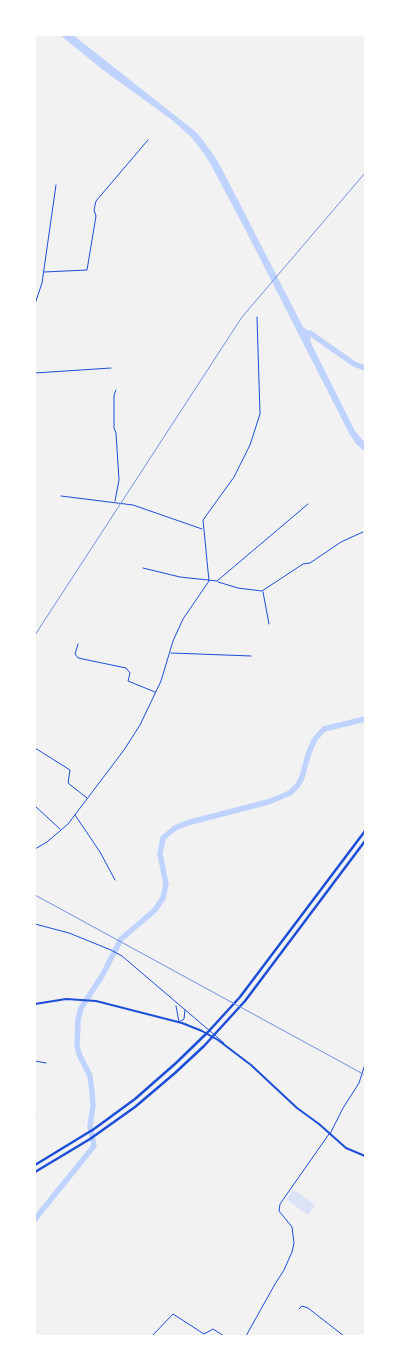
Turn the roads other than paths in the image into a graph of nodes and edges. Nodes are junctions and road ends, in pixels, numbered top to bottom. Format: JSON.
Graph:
{"nodes":[{"id":1,"x":148,"y":140,"type":"dead end"},
{"id":2,"x":56,"y":185,"type":"dead end"},
{"id":3,"x":44,"y":272,"type":"junction"},
{"id":4,"x":35,"y":304,"type":"edge"},
{"id":5,"x":257,"y":317,"type":"dead end"},
{"id":6,"x":110,"y":368,"type":"dead end"},
{"id":7,"x":35,"y":373,"type":"edge"},
{"id":8,"x":116,"y":390,"type":"dead end"},
{"id":9,"x":61,"y":496,"type":"dead end"},
{"id":10,"x":115,"y":502,"type":"junction"},
{"id":11,"x":308,"y":504,"type":"dead end"},
{"id":12,"x":203,"y":529,"type":"junction"},
{"id":13,"x":362,"y":532,"type":"dead end"},
{"id":14,"x":143,"y":568,"type":"dead end"},
{"id":15,"x":209,"y":581,"type":"junction"},
{"id":16,"x":217,"y":581,"type":"junction"},
{"id":17,"x":262,"y":591,"type":"junction"},
{"id":18,"x":269,"y":624,"type":"dead end"},
{"id":19,"x":78,"y":644,"type":"dead end"},
{"id":20,"x":170,"y":653,"type":"junction"},
{"id":21,"x":251,"y":656,"type":"dead end"},
{"id":22,"x":156,"y":692,"type":"junction"},
{"id":23,"x":35,"y":748,"type":"edge"},
{"id":24,"x":87,"y":799,"type":"junction"},
{"id":25,"x":35,"y":806,"type":"edge"},
{"id":26,"x":75,"y":814,"type":"junction"},
{"id":27,"x":61,"y":830,"type":"junction"},
{"id":28,"x":365,"y":831,"type":"edge"},
{"id":29,"x":365,"y":841,"type":"edge"},
{"id":30,"x":35,"y":849,"type":"edge"},
{"id":31,"x":115,"y":880,"type":"dead end"},
{"id":32,"x":35,"y":924,"type":"edge"},
{"id":33,"x":35,"y":1004,"type":"edge"},
{"id":34,"x":176,"y":1006,"type":"dead end"},
{"id":35,"x":185,"y":1009,"type":"junction"},
{"id":36,"x":179,"y":1022,"type":"junction"},
{"id":37,"x":231,"y":1050,"type":"junction"},
{"id":38,"x":35,"y":1061,"type":"edge"},
{"id":39,"x":46,"y":1063,"type":"dead end"},
{"id":40,"x":365,"y":1064,"type":"edge"},
{"id":41,"x":330,"y":1134,"type":"junction"},
{"id":42,"x":365,"y":1156,"type":"edge"},
{"id":43,"x":35,"y":1165,"type":"edge"},
{"id":44,"x":35,"y":1172,"type":"edge"},
{"id":45,"x":299,"y":1309,"type":"dead end"},
{"id":46,"x":152,"y":1336,"type":"edge"},
{"id":47,"x":224,"y":1336,"type":"edge"},
{"id":48,"x":246,"y":1336,"type":"edge"},
{"id":49,"x":344,"y":1336,"type":"edge"}],
"edges":[{"from":1,"to":3,"type":"street"},
{"from":2,"to":3,"type":"street"},
{"from":3,"to":4,"type":"street"},
{"from":5,"to":12,"type":"street"},
{"from":6,"to":7,"type":"street"},
{"from":8,"to":10,"type":"street"},
{"from":9,"to":10,"type":"street"},
{"from":10,"to":12,"type":"street"},
{"from":11,"to":16,"type":"street"},
{"from":12,"to":15,"type":"street"},
{"from":13,"to":17,"type":"street"},
{"from":14,"to":15,"type":"street"},
{"from":15,"to":16,"type":"street"},
{"from":15,"to":20,"type":"street"},
{"from":16,"to":17,"type":"street"},
{"from":17,"to":18,"type":"street"},
{"from":19,"to":22,"type":"street"},
{"from":20,"to":21,"type":"street"},
{"from":20,"to":22,"type":"street"},
{"from":22,"to":24,"type":"street"},
{"from":23,"to":24,"type":"street"},
{"from":24,"to":26,"type":"street"},
{"from":25,"to":27,"type":"street"},
{"from":26,"to":27,"type":"street"},
{"from":26,"to":31,"type":"street"},
{"from":27,"to":30,"type":"street"},
{"from":28,"to":43,"type":"highway"},
{"from":29,"to":44,"type":"highway"},
{"from":32,"to":35,"type":"street"},
{"from":33,"to":36,"type":"main road"},
{"from":34,"to":36,"type":"street"},
{"from":35,"to":36,"type":"street"},
{"from":35,"to":37,"type":"street"},
{"from":36,"to":37,"type":"main road"},
{"from":37,"to":41,"type":"main road"},
{"from":38,"to":39,"type":"street"},
{"from":40,"to":41,"type":"street"},
{"from":41,"to":42,"type":"main road"},
{"from":41,"to":48,"type":"street"},
{"from":45,"to":49,"type":"street"},
{"from":46,"to":47,"type":"street"}]}
